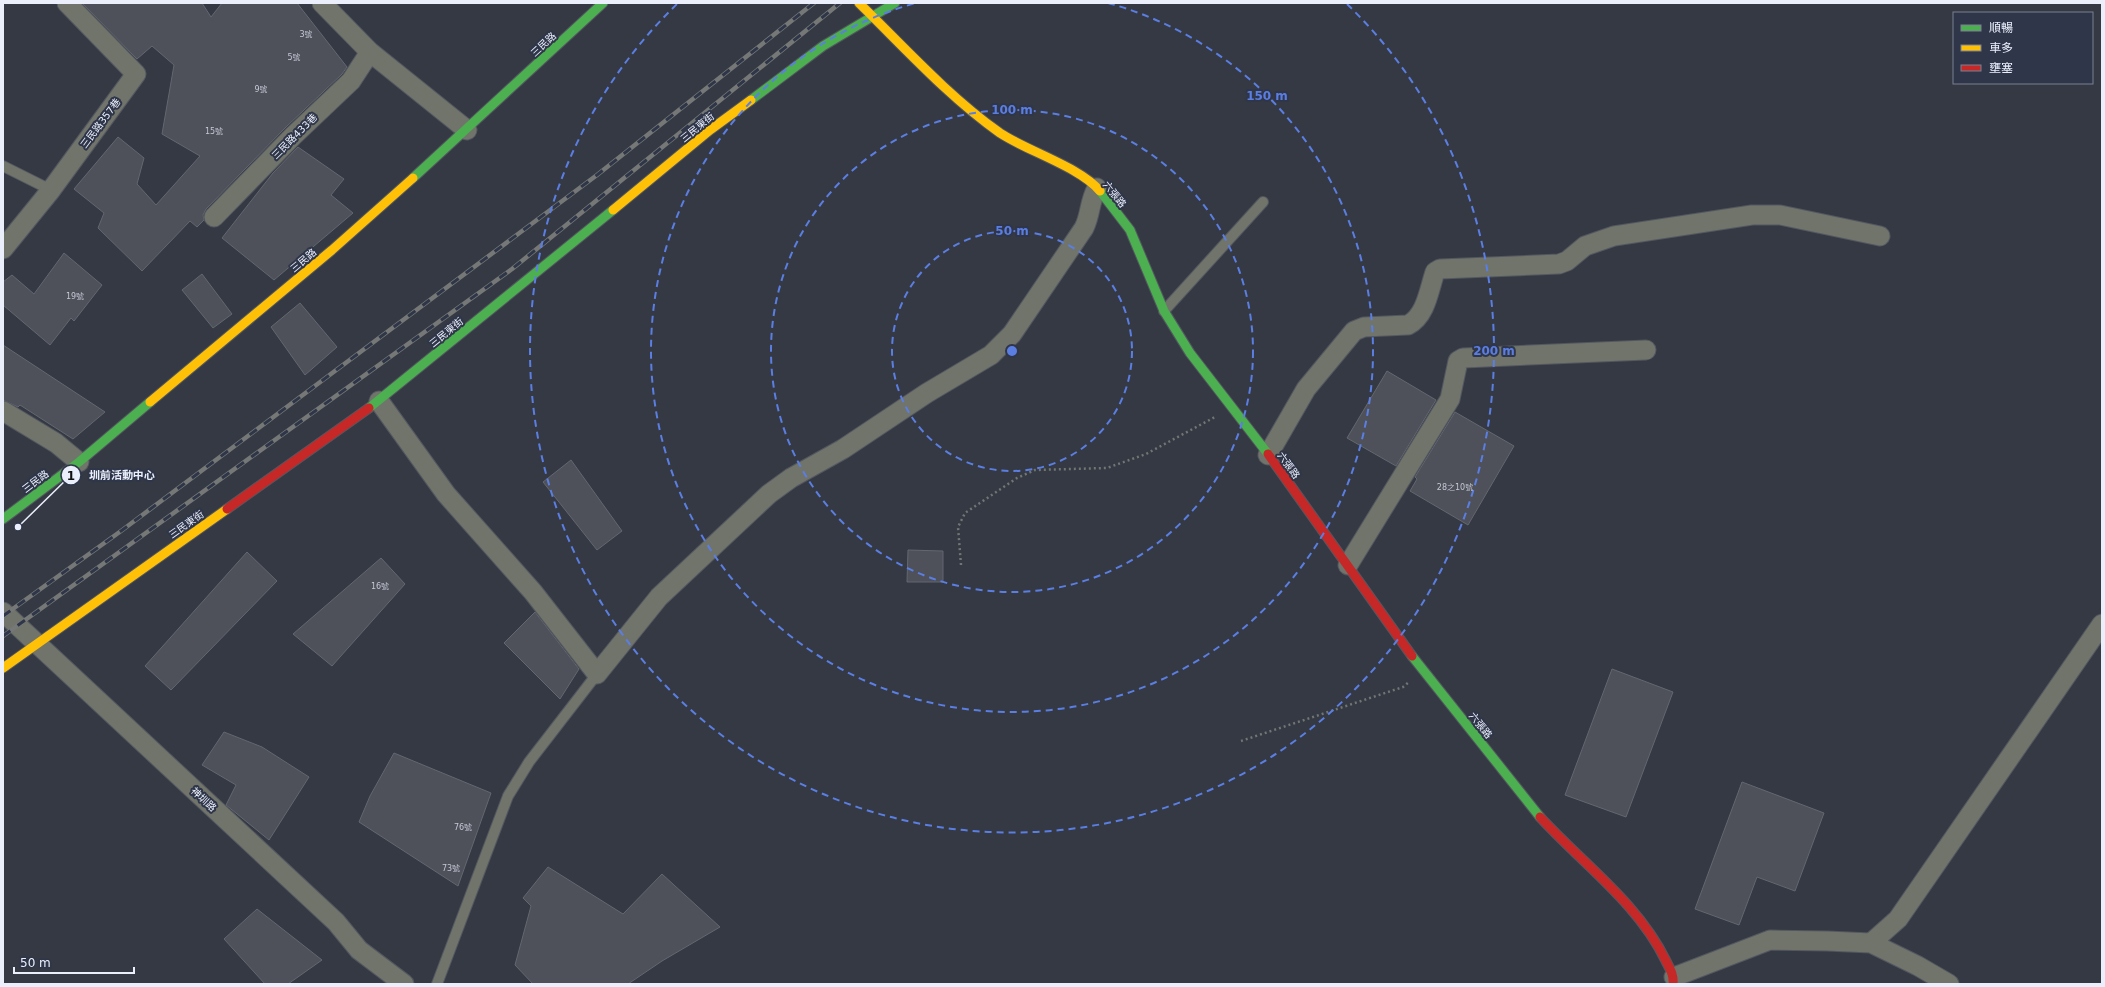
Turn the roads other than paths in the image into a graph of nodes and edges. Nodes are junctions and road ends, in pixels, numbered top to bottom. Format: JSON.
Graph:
{"nodes":[{"id":1,"x":67,"y":3,"type":"edge"},
{"id":2,"x":322,"y":3,"type":"edge"},
{"id":3,"x":603,"y":3,"type":"edge"},
{"id":4,"x":859,"y":3,"type":"edge"},
{"id":5,"x":895,"y":3,"type":"edge"},
{"id":6,"x":872,"y":16,"type":"junction"},
{"id":7,"x":370,"y":52,"type":"junction"},
{"id":8,"x":467,"y":130,"type":"junction"},
{"id":9,"x":3,"y":166,"type":"edge"},
{"id":10,"x":1097,"y":188,"type":"junction"},
{"id":11,"x":51,"y":190,"type":"junction"},
{"id":12,"x":1263,"y":202,"type":"dead end"},
{"id":13,"x":214,"y":217,"type":"dead end"},
{"id":14,"x":1880,"y":236,"type":"dead end"},
{"id":15,"x":3,"y":249,"type":"edge"},
{"id":16,"x":1164,"y":311,"type":"junction"},
{"id":17,"x":1646,"y":350,"type":"dead end"},
{"id":18,"x":379,"y":401,"type":"junction"},
{"id":19,"x":3,"y":411,"type":"edge"},
{"id":20,"x":1268,"y":455,"type":"junction"},
{"id":21,"x":79,"y":462,"type":"junction"},
{"id":22,"x":3,"y":519,"type":"edge"},
{"id":23,"x":1348,"y":565,"type":"junction"},
{"id":24,"x":3,"y":612,"type":"edge"},
{"id":25,"x":2102,"y":624,"type":"edge"},
{"id":26,"x":36,"y":644,"type":"junction"},
{"id":27,"x":3,"y":668,"type":"edge"},
{"id":28,"x":597,"y":674,"type":"junction"},
{"id":29,"x":1871,"y":943,"type":"junction"},
{"id":30,"x":1673,"y":980,"type":"edge"},
{"id":31,"x":404,"y":984,"type":"edge"},
{"id":32,"x":438,"y":984,"type":"edge"},
{"id":33,"x":1948,"y":984,"type":"edge"}],
"edges":[{"from":1,"to":11,"type":"street","name":"三民路357巷"},
{"from":2,"to":7,"type":"street"},
{"from":3,"to":8,"type":"street","name":"三民路"},
{"from":4,"to":6,"type":"street","name":"六張路"},
{"from":5,"to":6,"type":"street","name":"三民東街"},
{"from":6,"to":10,"type":"street","name":"六張路"},
{"from":6,"to":18,"type":"street","name":"三民東街"},
{"from":7,"to":8,"type":"street"},
{"from":7,"to":13,"type":"street","name":"三民路433巷"},
{"from":8,"to":21,"type":"street","name":"三民路"},
{"from":9,"to":11,"type":"lane"},
{"from":10,"to":16,"type":"street","name":"六張路"},
{"from":10,"to":28,"type":"street"},
{"from":11,"to":15,"type":"street","name":"三民路357巷"},
{"from":12,"to":16,"type":"lane"},
{"from":14,"to":20,"type":"street"},
{"from":16,"to":20,"type":"street","name":"六張路"},
{"from":17,"to":23,"type":"street"},
{"from":18,"to":26,"type":"street","name":"三民東街"},
{"from":18,"to":28,"type":"street"},
{"from":19,"to":21,"type":"street"},
{"from":20,"to":23,"type":"street","name":"六張路"},
{"from":21,"to":22,"type":"street","name":"三民路"},
{"from":23,"to":30,"type":"street","name":"六張路"},
{"from":24,"to":26,"type":"street","name":"神圳路"},
{"from":25,"to":29,"type":"street"},
{"from":26,"to":27,"type":"street","name":"三民東街"},
{"from":26,"to":31,"type":"street","name":"神圳路"},
{"from":28,"to":32,"type":"lane"},
{"from":29,"to":30,"type":"street"},
{"from":29,"to":33,"type":"street"}]}
